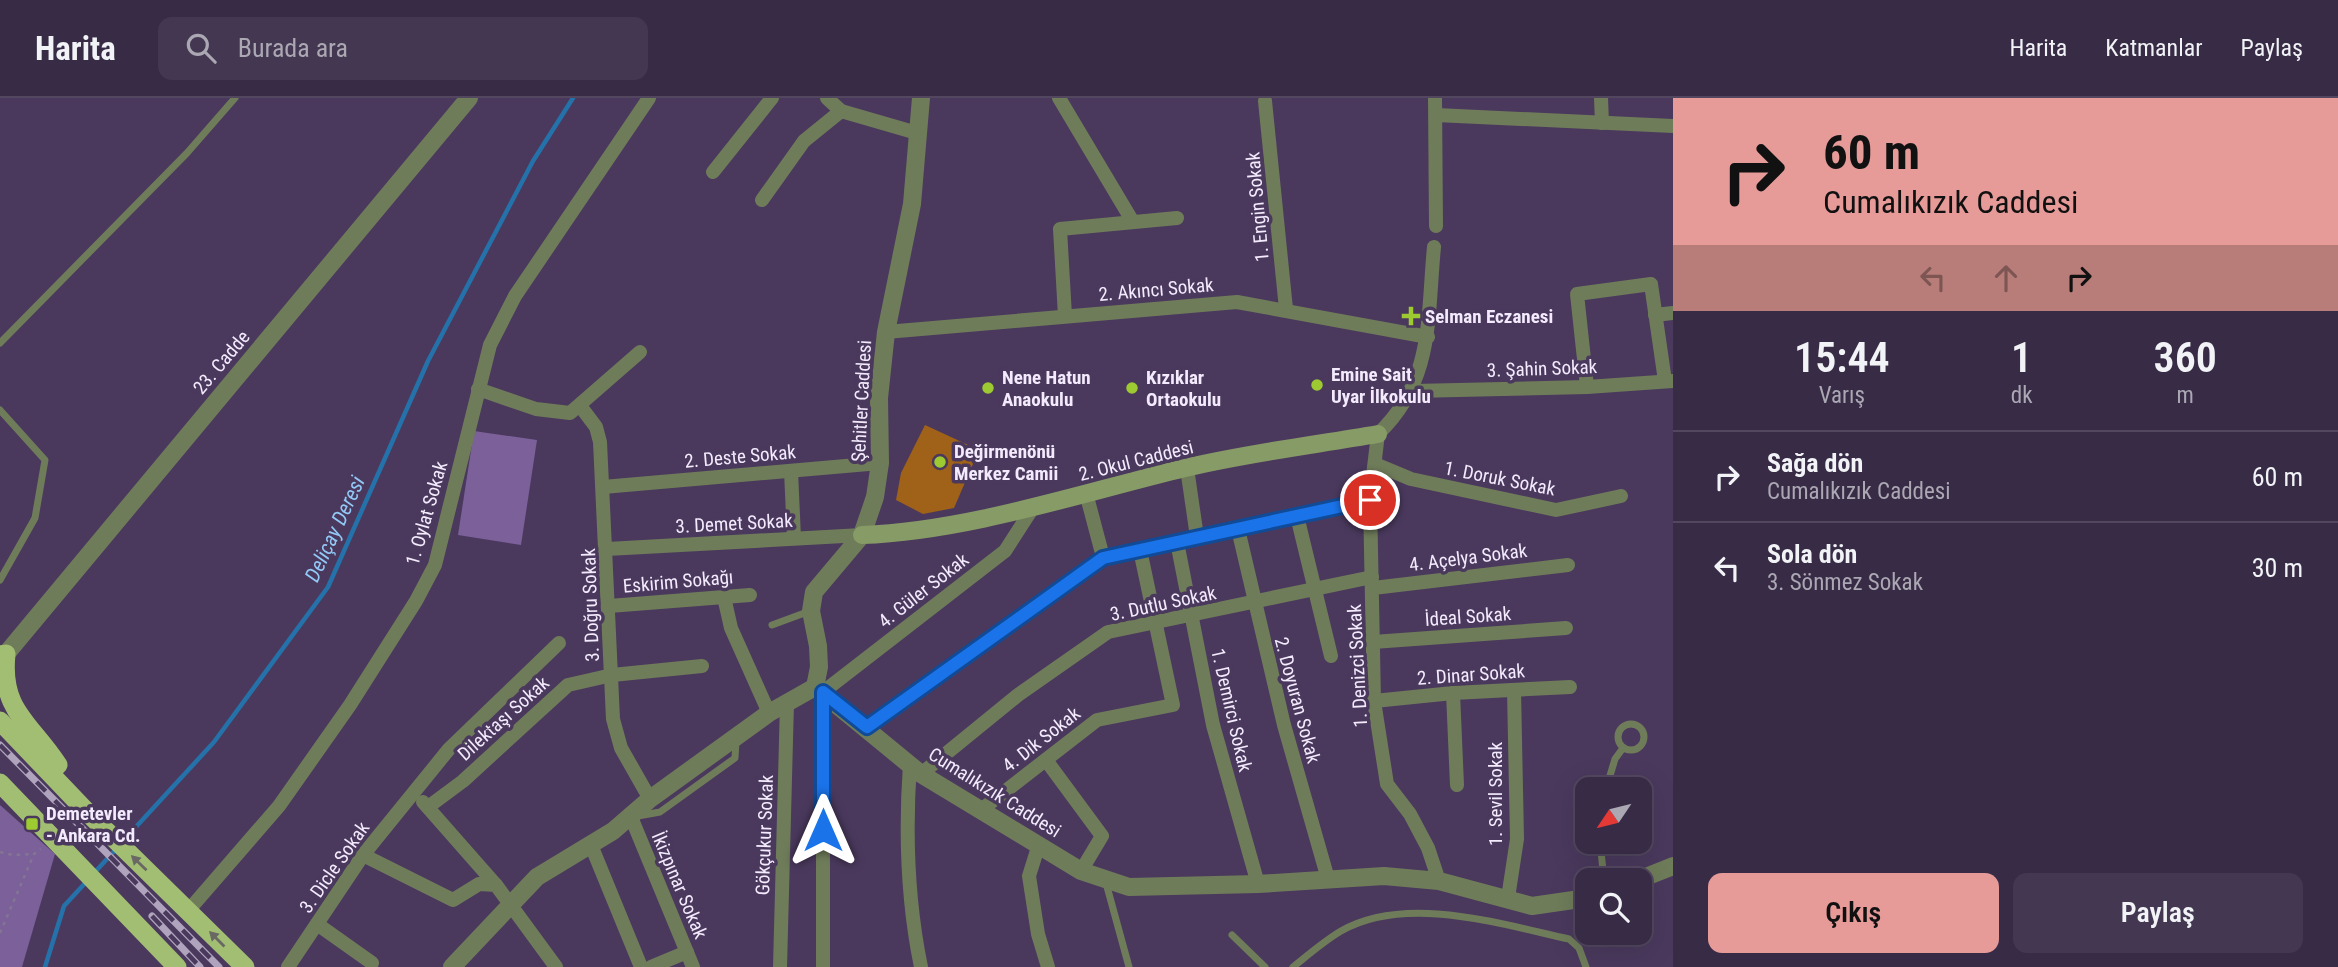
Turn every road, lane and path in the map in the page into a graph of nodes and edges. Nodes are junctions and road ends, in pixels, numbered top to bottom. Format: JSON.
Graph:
{"nodes":[{"id":1,"x":235,"y":98,"type":"edge"},
{"id":2,"x":469,"y":98,"type":"edge"},
{"id":3,"x":649,"y":98,"type":"edge"},
{"id":4,"x":772,"y":98,"type":"edge"},
{"id":5,"x":827,"y":98,"type":"edge"},
{"id":6,"x":921,"y":98,"type":"edge"},
{"id":7,"x":1059,"y":98,"type":"edge"},
{"id":8,"x":1435,"y":98,"type":"edge"},
{"id":9,"x":1601,"y":98,"type":"edge"},
{"id":10,"x":1265,"y":101,"type":"dead end"},
{"id":11,"x":841,"y":111,"type":"junction"},
{"id":12,"x":1436,"y":115,"type":"junction"},
{"id":13,"x":1602,"y":123,"type":"junction"},
{"id":14,"x":1673,"y":127,"type":"edge"},
{"id":15,"x":917,"y":133,"type":"junction"},
{"id":16,"x":713,"y":172,"type":"dead end"},
{"id":17,"x":762,"y":200,"type":"dead end"},
{"id":18,"x":1177,"y":218,"type":"dead end"},
{"id":19,"x":1133,"y":222,"type":"junction"},
{"id":20,"x":1436,"y":226,"type":"dead end"},
{"id":21,"x":1434,"y":247,"type":"dead end"},
{"id":22,"x":1286,"y":309,"type":"junction"},
{"id":23,"x":1673,"y":313,"type":"edge"},
{"id":24,"x":1655,"y":315,"type":"junction"},
{"id":25,"x":1065,"y":316,"type":"junction"},
{"id":26,"x":886,"y":331,"type":"junction"},
{"id":27,"x":1427,"y":337,"type":"junction"},
{"id":28,"x":0,"y":343,"type":"edge"},
{"id":29,"x":640,"y":352,"type":"dead end"},
{"id":30,"x":1669,"y":381,"type":"edge"},
{"id":31,"x":1587,"y":387,"type":"junction"},
{"id":32,"x":478,"y":389,"type":"junction"},
{"id":33,"x":1413,"y":391,"type":"junction"},
{"id":34,"x":581,"y":407,"type":"junction"},
{"id":35,"x":0,"y":410,"type":"edge"},
{"id":36,"x":1378,"y":433,"type":"junction"},
{"id":37,"x":880,"y":463,"type":"junction"},
{"id":38,"x":1375,"y":464,"type":"junction"},
{"id":39,"x":1188,"y":468,"type":"junction"},
{"id":40,"x":791,"y":471,"type":"junction"},
{"id":41,"x":603,"y":487,"type":"junction"},
{"id":42,"x":1086,"y":493,"type":"junction"},
{"id":43,"x":1621,"y":496,"type":"dead end"},
{"id":44,"x":1370,"y":500,"type":"junction"},
{"id":45,"x":1034,"y":506,"type":"junction"},
{"id":46,"x":1297,"y":516,"type":"junction"},
{"id":47,"x":1238,"y":529,"type":"junction"},
{"id":48,"x":863,"y":534,"type":"junction"},
{"id":49,"x":1198,"y":537,"type":"junction"},
{"id":50,"x":794,"y":538,"type":"junction"},
{"id":51,"x":1177,"y":542,"type":"junction"},
{"id":52,"x":607,"y":549,"type":"junction"},
{"id":53,"x":1140,"y":550,"type":"junction"},
{"id":54,"x":1103,"y":558,"type":"junction"},
{"id":55,"x":1567,"y":565,"type":"dead end"},
{"id":56,"x":0,"y":580,"type":"edge"},
{"id":57,"x":1373,"y":582,"type":"junction"},
{"id":58,"x":1317,"y":589,"type":"junction"},
{"id":59,"x":750,"y":595,"type":"dead end"},
{"id":60,"x":724,"y":597,"type":"junction"},
{"id":61,"x":1254,"y":604,"type":"junction"},
{"id":62,"x":609,"y":606,"type":"junction"},
{"id":63,"x":811,"y":611,"type":"junction"},
{"id":64,"x":1192,"y":617,"type":"junction"},
{"id":65,"x":1154,"y":623,"type":"junction"},
{"id":66,"x":772,"y":625,"type":"dead end"},
{"id":67,"x":1566,"y":628,"type":"dead end"},
{"id":68,"x":1373,"y":642,"type":"junction"},
{"id":69,"x":559,"y":643,"type":"dead end"},
{"id":70,"x":3,"y":654,"type":"edge"},
{"id":71,"x":1331,"y":656,"type":"dead end"},
{"id":72,"x":702,"y":666,"type":"dead end"},
{"id":73,"x":612,"y":676,"type":"junction"},
{"id":74,"x":1570,"y":687,"type":"dead end"},
{"id":75,"x":819,"y":690,"type":"junction"},
{"id":76,"x":1514,"y":690,"type":"junction"},
{"id":77,"x":1453,"y":692,"type":"junction"},
{"id":78,"x":1374,"y":701,"type":"junction"},
{"id":79,"x":787,"y":704,"type":"junction"},
{"id":80,"x":0,"y":713,"type":"edge"},
{"id":81,"x":769,"y":713,"type":"junction"},
{"id":82,"x":0,"y":721,"type":"edge"},
{"id":83,"x":867,"y":727,"type":"junction"},
{"id":84,"x":737,"y":737,"type":"junction"},
{"id":85,"x":1623,"y":748,"type":"dead end"},
{"id":86,"x":34,"y":756,"type":"junction"},
{"id":87,"x":1046,"y":760,"type":"junction"},
{"id":88,"x":916,"y":769,"type":"junction"},
{"id":89,"x":1610,"y":777,"type":"edge"},
{"id":90,"x":0,"y":783,"type":"edge"},
{"id":91,"x":1457,"y":785,"type":"dead end"},
{"id":92,"x":415,"y":792,"type":"junction"},
{"id":93,"x":650,"y":799,"type":"junction"},
{"id":94,"x":428,"y":807,"type":"junction"},
{"id":95,"x":82,"y":808,"type":"junction"},
{"id":96,"x":981,"y":810,"type":"junction"},
{"id":97,"x":631,"y":817,"type":"junction"},
{"id":98,"x":55,"y":839,"type":"junction"},
{"id":99,"x":1039,"y":844,"type":"junction"},
{"id":100,"x":591,"y":845,"type":"junction"},
{"id":101,"x":0,"y":852,"type":"edge"},
{"id":102,"x":34,"y":854,"type":"junction"},
{"id":103,"x":363,"y":855,"type":"junction"},
{"id":104,"x":1673,"y":866,"type":"edge"},
{"id":105,"x":1081,"y":871,"type":"junction"},
{"id":106,"x":1652,"y":874,"type":"edge"},
{"id":107,"x":1105,"y":879,"type":"junction"},
{"id":108,"x":1328,"y":879,"type":"junction"},
{"id":109,"x":1439,"y":881,"type":"junction"},
{"id":110,"x":1258,"y":884,"type":"junction"},
{"id":111,"x":496,"y":885,"type":"junction"},
{"id":112,"x":1508,"y":898,"type":"junction"},
{"id":113,"x":1575,"y":900,"type":"edge"},
{"id":114,"x":512,"y":903,"type":"junction"},
{"id":115,"x":188,"y":911,"type":"junction"},
{"id":116,"x":317,"y":924,"type":"junction"},
{"id":117,"x":0,"y":933,"type":"edge"},
{"id":118,"x":1232,"y":935,"type":"dead end"},
{"id":119,"x":687,"y":952,"type":"junction"},
{"id":120,"x":372,"y":963,"type":"dead end"},
{"id":121,"x":177,"y":967,"type":"edge"},
{"id":122,"x":245,"y":967,"type":"edge"},
{"id":123,"x":288,"y":967,"type":"edge"},
{"id":124,"x":452,"y":967,"type":"edge"},
{"id":125,"x":556,"y":967,"type":"edge"},
{"id":126,"x":641,"y":967,"type":"edge"},
{"id":127,"x":652,"y":967,"type":"edge"},
{"id":128,"x":693,"y":967,"type":"edge"},
{"id":129,"x":780,"y":967,"type":"edge"},
{"id":130,"x":823,"y":967,"type":"edge"},
{"id":131,"x":921,"y":967,"type":"edge"},
{"id":132,"x":1048,"y":967,"type":"edge"},
{"id":133,"x":1129,"y":967,"type":"edge"},
{"id":134,"x":1265,"y":967,"type":"edge"},
{"id":135,"x":1293,"y":967,"type":"edge"},
{"id":136,"x":1586,"y":967,"type":"edge"}],
"edges":[{"from":1,"to":28,"type":"lane"},
{"from":2,"to":70,"type":"street","name":"23. Cadde"},
{"from":3,"to":32,"type":"street","name":"1. Oylat Sokak"},
{"from":4,"to":16,"type":"street"},
{"from":5,"to":11,"type":"street"},
{"from":6,"to":15,"type":"street","name":"Şehitler Caddesi"},
{"from":7,"to":19,"type":"street"},
{"from":8,"to":12,"type":"street"},
{"from":9,"to":13,"type":"street"},
{"from":10,"to":22,"type":"street","name":"1. Engin Sokak"},
{"from":11,"to":15,"type":"street"},
{"from":11,"to":17,"type":"street"},
{"from":12,"to":13,"type":"street"},
{"from":12,"to":20,"type":"street"},
{"from":13,"to":14,"type":"street"},
{"from":15,"to":26,"type":"street","name":"Şehitler Caddesi"},
{"from":18,"to":19,"type":"street"},
{"from":19,"to":25,"type":"street"},
{"from":21,"to":27,"type":"street"},
{"from":22,"to":25,"type":"street","name":"2. Akıncı Sokak"},
{"from":22,"to":27,"type":"street","name":"2. Akıncı Sokak"},
{"from":23,"to":24,"type":"street"},
{"from":24,"to":30,"type":"street"},
{"from":24,"to":31,"type":"street"},
{"from":25,"to":26,"type":"street","name":"2. Akıncı Sokak"},
{"from":26,"to":37,"type":"street","name":"Şehitler Caddesi"},
{"from":27,"to":33,"type":"street"},
{"from":29,"to":34,"type":"street"},
{"from":30,"to":31,"type":"street","name":"3. Şahin Sokak"},
{"from":31,"to":33,"type":"street","name":"3. Şahin Sokak"},
{"from":32,"to":34,"type":"street"},
{"from":32,"to":115,"type":"street","name":"1. Oylat Sokak"},
{"from":33,"to":36,"type":"street"},
{"from":34,"to":41,"type":"street","name":"3. Doğru Sokak"},
{"from":35,"to":56,"type":"lane"},
{"from":36,"to":38,"type":"street","name":"1. Denizci Sokak"},
{"from":36,"to":39,"type":"main road","name":"2. Okul Caddesi"},
{"from":37,"to":40,"type":"street","name":"2. Deste Sokak"},
{"from":37,"to":48,"type":"street","name":"Şehitler Caddesi"},
{"from":38,"to":43,"type":"street","name":"1. Doruk Sokak"},
{"from":38,"to":44,"type":"street","name":"1. Denizci Sokak"},
{"from":39,"to":42,"type":"main road","name":"2. Okul Caddesi"},
{"from":39,"to":49,"type":"street"},
{"from":40,"to":41,"type":"street","name":"2. Deste Sokak"},
{"from":40,"to":50,"type":"street"},
{"from":41,"to":52,"type":"street","name":"3. Doğru Sokak"},
{"from":42,"to":45,"type":"main road","name":"2. Okul Caddesi"},
{"from":42,"to":54,"type":"street"},
{"from":44,"to":46,"type":"street"},
{"from":44,"to":57,"type":"street","name":"1. Denizci Sokak"},
{"from":45,"to":48,"type":"main road","name":"2. Okul Caddesi"},
{"from":45,"to":75,"type":"street","name":"4. Güler Sokak"},
{"from":46,"to":47,"type":"street"},
{"from":46,"to":58,"type":"street"},
{"from":47,"to":49,"type":"street"},
{"from":47,"to":61,"type":"street","name":"2. Doyuran Sokak"},
{"from":48,"to":50,"type":"street","name":"3. Demet Sokak"},
{"from":48,"to":63,"type":"street","name":"Şehitler Caddesi"},
{"from":49,"to":51,"type":"street"},
{"from":50,"to":52,"type":"street","name":"3. Demet Sokak"},
{"from":51,"to":53,"type":"street"},
{"from":51,"to":64,"type":"street","name":"1. Demirci Sokak"},
{"from":52,"to":62,"type":"street","name":"3. Doğru Sokak"},
{"from":53,"to":54,"type":"street"},
{"from":53,"to":65,"type":"street"},
{"from":54,"to":83,"type":"street"},
{"from":55,"to":57,"type":"street","name":"4. Açelya Sokak"},
{"from":57,"to":58,"type":"street","name":"3. Dutlu Sokak"},
{"from":57,"to":68,"type":"street","name":"1. Denizci Sokak"},
{"from":58,"to":61,"type":"street","name":"3. Dutlu Sokak"},
{"from":58,"to":71,"type":"street"},
{"from":59,"to":60,"type":"street","name":"Eskirim Sokağı"},
{"from":60,"to":62,"type":"street","name":"Eskirim Sokağı"},
{"from":60,"to":81,"type":"street"},
{"from":61,"to":64,"type":"street","name":"3. Dutlu Sokak"},
{"from":61,"to":108,"type":"street","name":"2. Doyuran Sokak"},
{"from":62,"to":73,"type":"street","name":"3. Doğru Sokak"},
{"from":63,"to":66,"type":"lane"},
{"from":63,"to":75,"type":"street"},
{"from":64,"to":65,"type":"street","name":"3. Dutlu Sokak"},
{"from":64,"to":110,"type":"street","name":"1. Demirci Sokak"},
{"from":65,"to":87,"type":"street","name":"4. Dik Sokak"},
{"from":65,"to":88,"type":"street","name":"3. Dutlu Sokak"},
{"from":67,"to":68,"type":"street","name":"İdeal Sokak"},
{"from":68,"to":78,"type":"street","name":"1. Denizci Sokak"},
{"from":69,"to":92,"type":"street","name":"3. Dicle Sokak"},
{"from":70,"to":95,"type":"highway"},
{"from":72,"to":73,"type":"street","name":"Dilektaşı Sokak"},
{"from":73,"to":93,"type":"street","name":"3. Doğru Sokak"},
{"from":73,"to":94,"type":"street","name":"Dilektaşı Sokak"},
{"from":74,"to":76,"type":"street","name":"2. Dinar Sokak"},
{"from":75,"to":79,"type":"street"},
{"from":75,"to":83,"type":"street","name":"Cumalıkızık Caddesi"},
{"from":75,"to":130,"type":"street"},
{"from":76,"to":77,"type":"street","name":"2. Dinar Sokak"},
{"from":76,"to":112,"type":"street","name":"1. Sevil Sokak"},
{"from":77,"to":78,"type":"street","name":"2. Dinar Sokak"},
{"from":77,"to":91,"type":"street"},
{"from":78,"to":109,"type":"street","name":"1. Denizci Sokak"},
{"from":79,"to":81,"type":"street"},
{"from":79,"to":129,"type":"street","name":"Gökçukur Sokak"},
{"from":80,"to":86,"type":"highway"},
{"from":81,"to":84,"type":"street"},
{"from":82,"to":86,"type":"highway"},
{"from":83,"to":88,"type":"street","name":"Cumalıkızık Caddesi"},
{"from":84,"to":93,"type":"street"},
{"from":84,"to":97,"type":"lane"},
{"from":85,"to":89,"type":"lane"},
{"from":86,"to":95,"type":"highway"},
{"from":87,"to":96,"type":"street","name":"4. Dik Sokak"},
{"from":87,"to":105,"type":"street"},
{"from":88,"to":96,"type":"street","name":"Cumalıkızık Caddesi"},
{"from":88,"to":131,"type":"street"},
{"from":90,"to":98,"type":"highway"},
{"from":92,"to":94,"type":"street"},
{"from":92,"to":103,"type":"street","name":"3. Dicle Sokak"},
{"from":93,"to":97,"type":"street"},
{"from":94,"to":111,"type":"street"},
{"from":115,"to":95,"type":"highway","one_way":true},
{"from":96,"to":99,"type":"street","name":"Cumalıkızık Caddesi"},
{"from":97,"to":100,"type":"street"},
{"from":97,"to":119,"type":"street","name":"İkizpınar Sokak"},
{"from":98,"to":102,"type":"path"},
{"from":98,"to":121,"type":"highway"},
{"from":99,"to":105,"type":"street","name":"Cumalıkızık Caddesi"},
{"from":99,"to":132,"type":"street"},
{"from":100,"to":114,"type":"street"},
{"from":100,"to":126,"type":"street"},
{"from":101,"to":102,"type":"path"},
{"from":102,"to":117,"type":"path"},
{"from":103,"to":111,"type":"street"},
{"from":103,"to":116,"type":"street","name":"3. Dicle Sokak"},
{"from":104,"to":106,"type":"street"},
{"from":105,"to":107,"type":"street","name":"Cumalıkızık Caddesi"},
{"from":107,"to":110,"type":"street","name":"Cumalıkızık Caddesi"},
{"from":107,"to":133,"type":"lane"},
{"from":108,"to":109,"type":"street","name":"Cumalıkızık Caddesi"},
{"from":108,"to":110,"type":"street","name":"Cumalıkızık Caddesi"},
{"from":109,"to":112,"type":"street","name":"Cumalıkızık Caddesi"},
{"from":111,"to":114,"type":"street"},
{"from":112,"to":113,"type":"street","name":"Cumalıkızık Caddesi"},
{"from":114,"to":124,"type":"street"},
{"from":114,"to":125,"type":"street"},
{"from":122,"to":115,"type":"highway","one_way":true},
{"from":116,"to":120,"type":"street"},
{"from":116,"to":123,"type":"street","name":"3. Dicle Sokak"},
{"from":118,"to":134,"type":"lane"},
{"from":119,"to":127,"type":"street"},
{"from":119,"to":128,"type":"street","name":"İkizpınar Sokak"},
{"from":135,"to":136,"type":"lane"}]}
